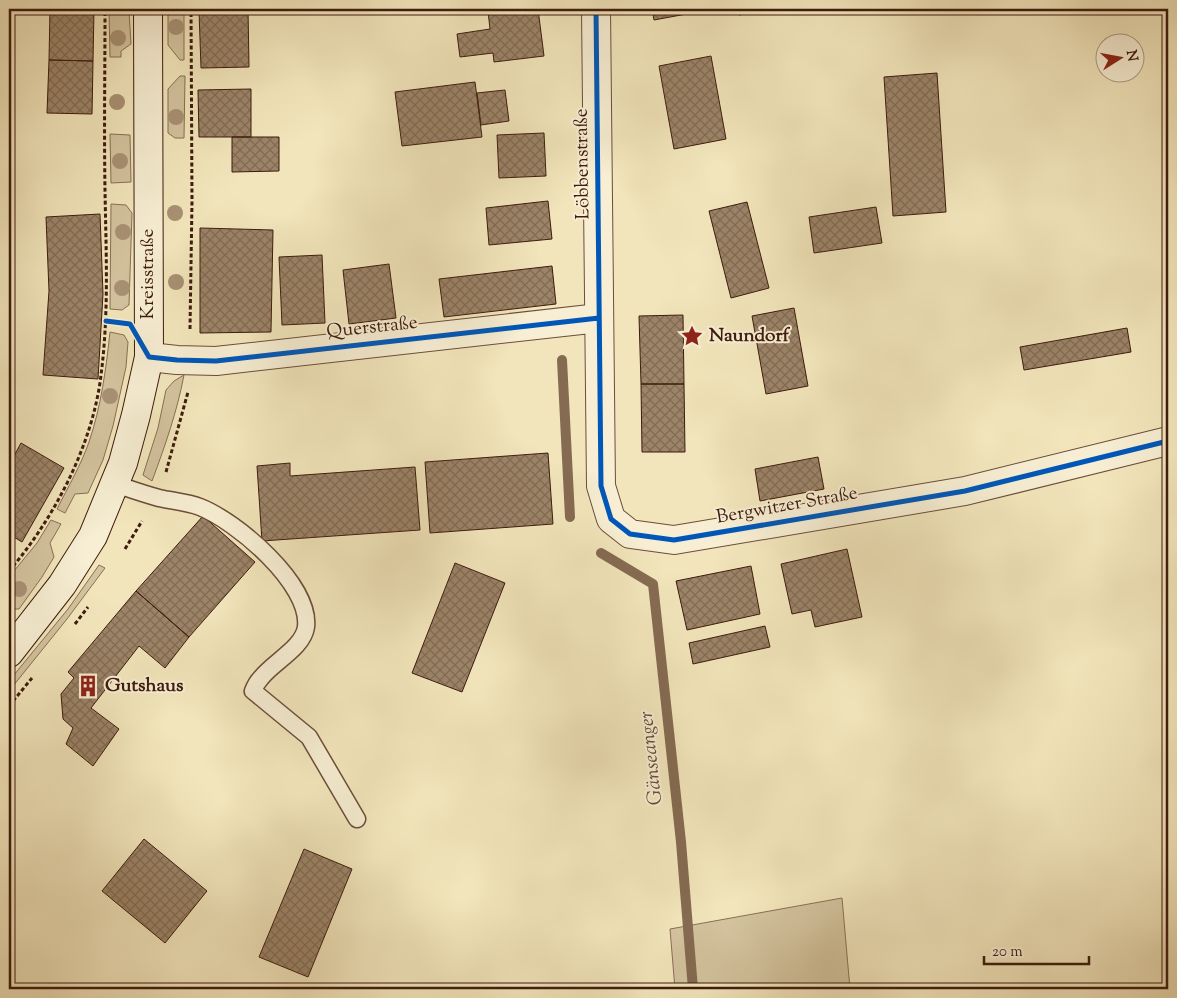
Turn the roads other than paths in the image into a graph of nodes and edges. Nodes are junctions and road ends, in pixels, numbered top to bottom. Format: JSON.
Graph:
{"nodes":[{"id":1,"x":148,"y":9,"type":"edge"},
{"id":2,"x":596,"y":9,"type":"edge"},
{"id":3,"x":599,"y":318,"type":"junction"},
{"id":4,"x":149,"y":357,"type":"junction"},
{"id":5,"x":1168,"y":441,"type":"edge"},
{"id":6,"x":115,"y":484,"type":"junction"},
{"id":7,"x":9,"y":653,"type":"edge"},
{"id":8,"x":357,"y":819,"type":"dead end"}],
"edges":[{"from":1,"to":4,"type":"street","name":"Kreisstraße"},
{"from":2,"to":3,"type":"street","name":"Löbbenstraße"},
{"from":3,"to":4,"type":"street","name":"Querstraße"},
{"from":3,"to":5,"type":"street","name":"Bergwitzer Straße"},
{"from":4,"to":6,"type":"street","name":"Kreisstraße"},
{"from":6,"to":7,"type":"street","name":"Kreisstraße"},
{"from":6,"to":8,"type":"lane"}]}
